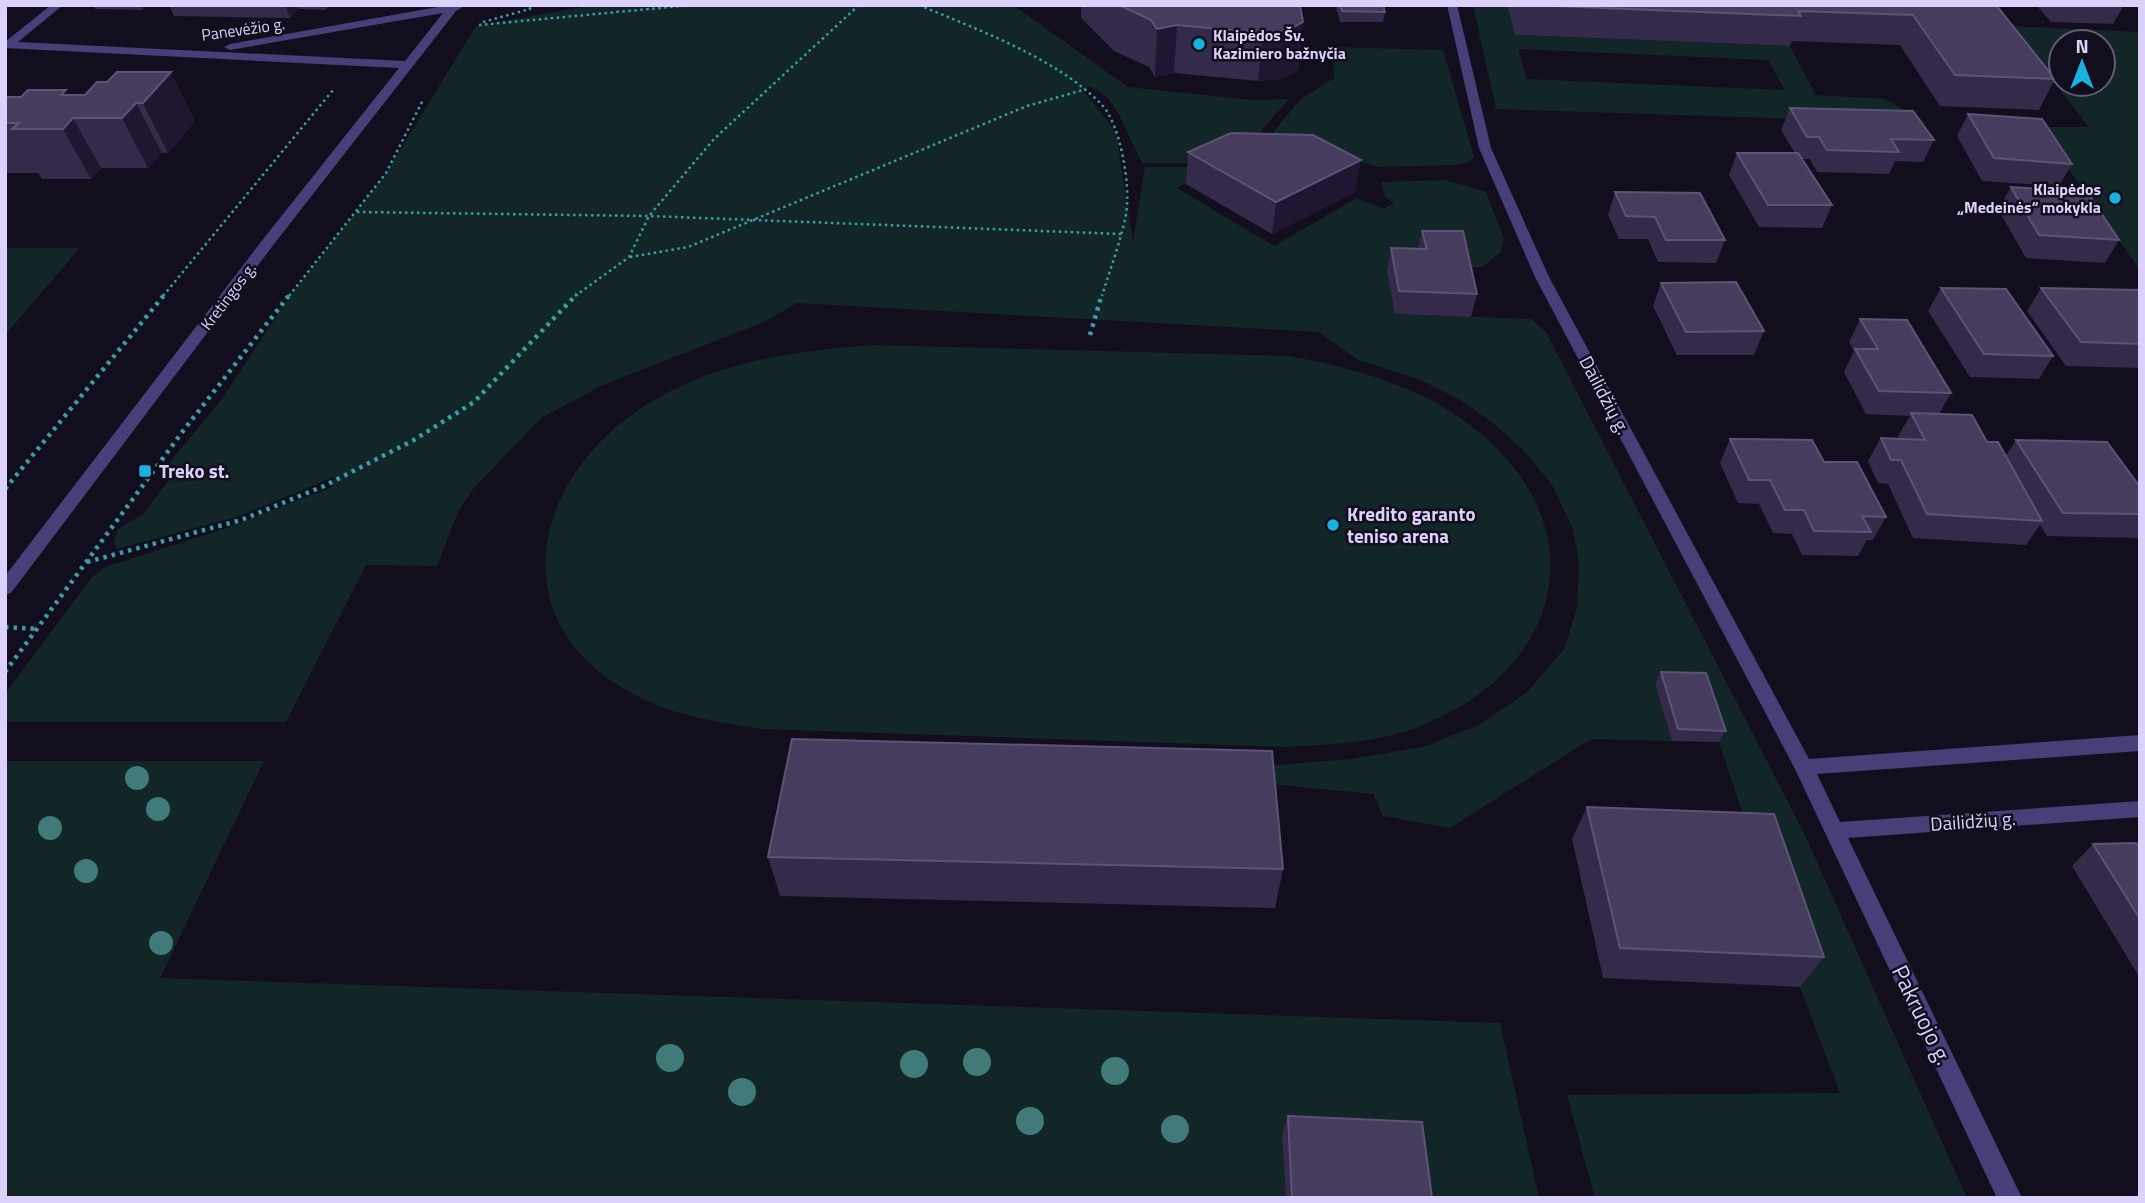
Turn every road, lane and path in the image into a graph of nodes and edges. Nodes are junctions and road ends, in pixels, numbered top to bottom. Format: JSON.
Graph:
{"nodes":[{"id":1,"x":58,"y":5,"type":"edge"},
{"id":2,"x":467,"y":5,"type":"edge"},
{"id":3,"x":529,"y":5,"type":"edge"},
{"id":4,"x":692,"y":5,"type":"edge"},
{"id":5,"x":859,"y":5,"type":"edge"},
{"id":6,"x":919,"y":5,"type":"edge"},
{"id":7,"x":1452,"y":5,"type":"edge"},
{"id":8,"x":454,"y":6,"type":"edge"},
{"id":9,"x":7,"y":45,"type":"edge"},
{"id":10,"x":189,"y":52,"type":"junction"},
{"id":11,"x":356,"y":62,"type":"junction"},
{"id":12,"x":407,"y":65,"type":"junction"},
{"id":13,"x":1083,"y":90,"type":"junction"},
{"id":14,"x":426,"y":93,"type":"dead end"},
{"id":15,"x":356,"y":212,"type":"junction"},
{"id":16,"x":649,"y":216,"type":"junction"},
{"id":17,"x":753,"y":220,"type":"junction"},
{"id":18,"x":1121,"y":234,"type":"junction"},
{"id":19,"x":629,"y":257,"type":"junction"},
{"id":20,"x":1090,"y":335,"type":"dead end"},
{"id":21,"x":5,"y":489,"type":"edge"},
{"id":22,"x":87,"y":562,"type":"junction"},
{"id":23,"x":5,"y":589,"type":"edge"},
{"id":24,"x":5,"y":627,"type":"edge"},
{"id":25,"x":38,"y":629,"type":"junction"},
{"id":26,"x":5,"y":673,"type":"edge"},
{"id":27,"x":2140,"y":743,"type":"edge"},
{"id":28,"x":1804,"y":767,"type":"junction"},
{"id":29,"x":2140,"y":809,"type":"edge"},
{"id":30,"x":1834,"y":831,"type":"junction"},
{"id":31,"x":2010,"y":1198,"type":"edge"}],
"edges":[{"from":1,"to":9,"type":"street"},
{"from":2,"to":8,"type":"street","name":"Panevėžio g."},
{"from":3,"to":4,"type":"path"},
{"from":5,"to":16,"type":"path"},
{"from":6,"to":13,"type":"path"},
{"from":7,"to":28,"type":"street","name":"Dailidžių g."},
{"from":8,"to":10,"type":"street","name":"Panevėžio g."},
{"from":8,"to":12,"type":"street","name":"Kretingos g."},
{"from":9,"to":10,"type":"street","name":"Panevėžio g."},
{"from":10,"to":11,"type":"street","name":"Panevėžio g."},
{"from":11,"to":12,"type":"street","name":"Panevėžio g."},
{"from":11,"to":21,"type":"path"},
{"from":12,"to":23,"type":"street","name":"Kretingos g."},
{"from":13,"to":17,"type":"path"},
{"from":13,"to":18,"type":"path"},
{"from":14,"to":15,"type":"path"},
{"from":15,"to":16,"type":"path"},
{"from":15,"to":22,"type":"path"},
{"from":16,"to":17,"type":"path"},
{"from":16,"to":19,"type":"path"},
{"from":17,"to":18,"type":"path"},
{"from":17,"to":19,"type":"path"},
{"from":18,"to":20,"type":"path"},
{"from":19,"to":22,"type":"path"},
{"from":22,"to":25,"type":"path"},
{"from":24,"to":25,"type":"path"},
{"from":25,"to":26,"type":"path"},
{"from":27,"to":28,"type":"street"},
{"from":28,"to":30,"type":"street","name":"Dailidžių g."},
{"from":29,"to":30,"type":"street","name":"Dailidžių g."},
{"from":30,"to":31,"type":"street","name":"Pakruojo g."}]}
